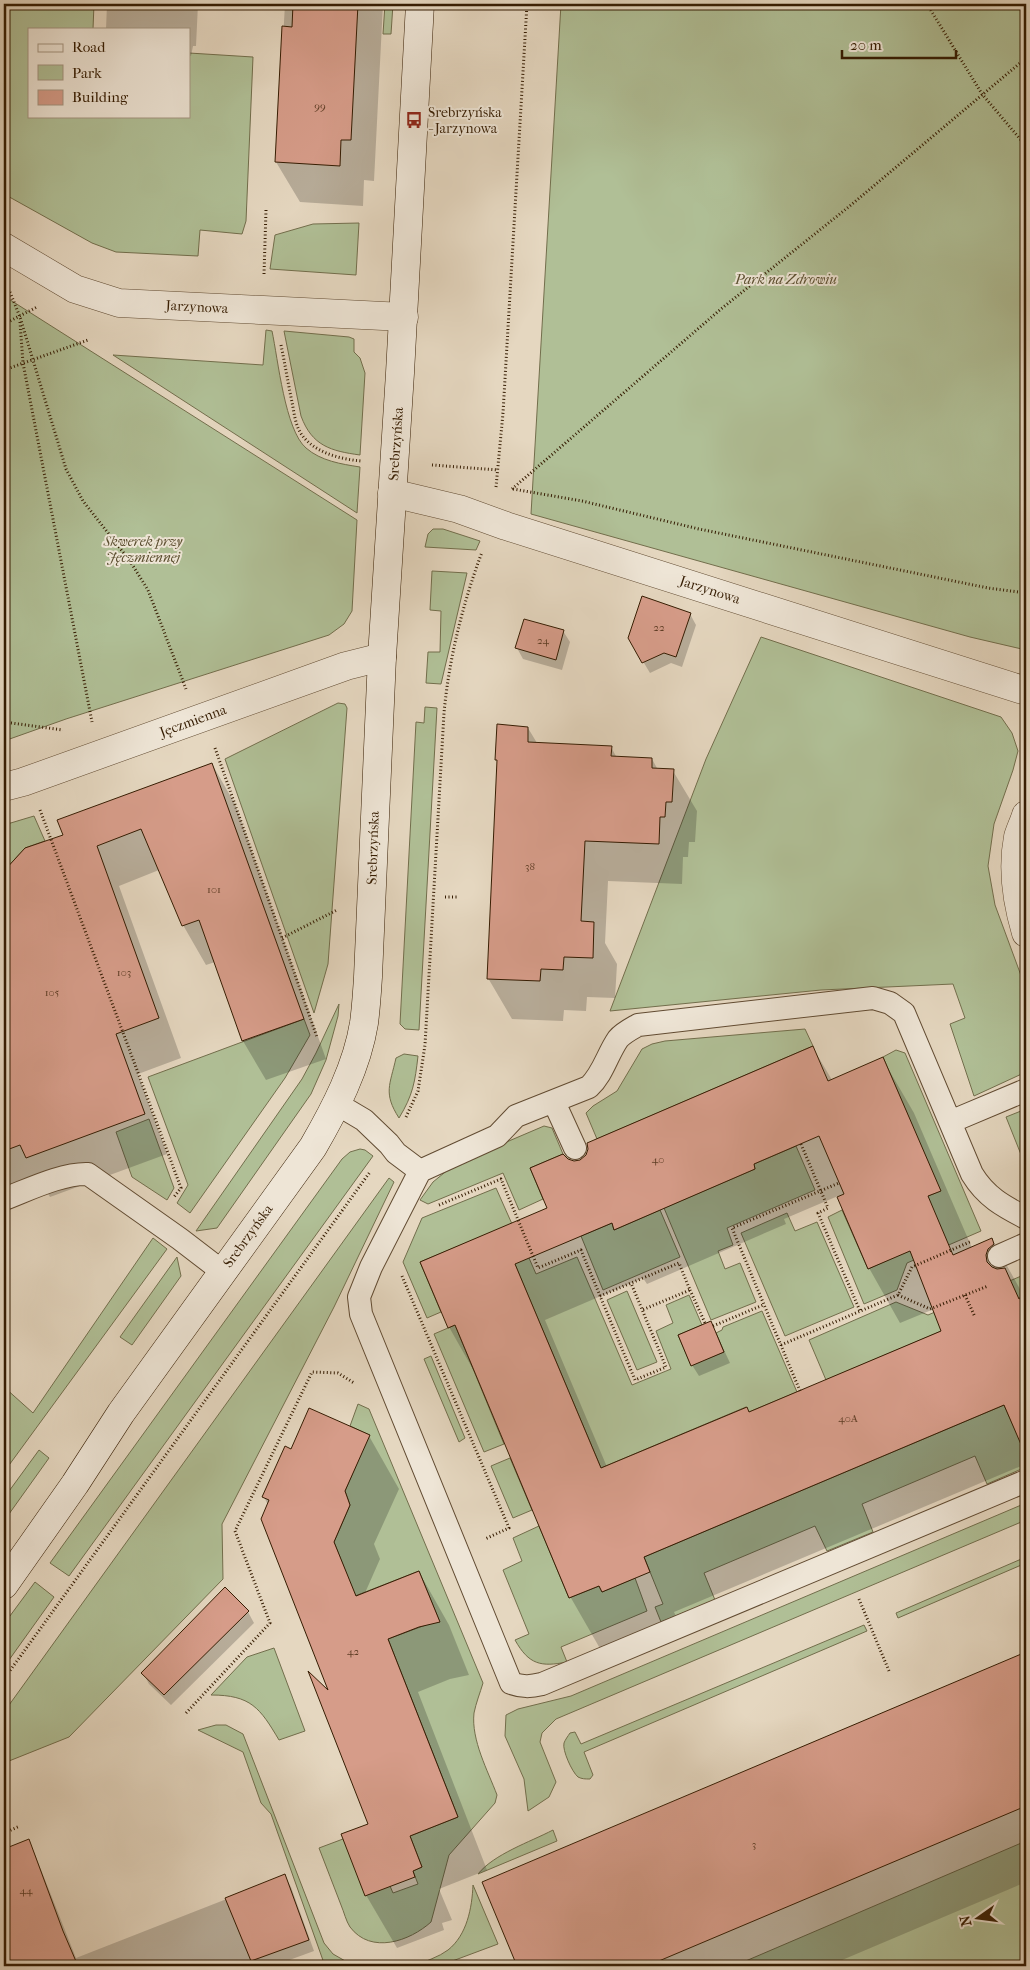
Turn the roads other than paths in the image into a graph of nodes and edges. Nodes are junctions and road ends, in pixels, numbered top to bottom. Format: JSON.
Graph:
{"nodes":[{"id":1,"x":420,"y":4,"type":"edge"},
{"id":2,"x":4,"y":248,"type":"edge"},
{"id":3,"x":404,"y":317,"type":"junction"},
{"id":4,"x":392,"y":493,"type":"junction"},
{"id":5,"x":382,"y":657,"type":"junction"},
{"id":6,"x":1026,"y":691,"type":"edge"},
{"id":7,"x":4,"y":787,"type":"edge"},
{"id":8,"x":1026,"y":815,"type":"edge"},
{"id":9,"x":1026,"y":933,"type":"edge"},
{"id":10,"x":1026,"y":1090,"type":"edge"},
{"id":11,"x":554,"y":1102,"type":"junction"},
{"id":12,"x":337,"y":1104,"type":"junction"},
{"id":13,"x":950,"y":1122,"type":"junction"},
{"id":14,"x":575,"y":1148,"type":"dead end"},
{"id":15,"x":420,"y":1171,"type":"junction"},
{"id":16,"x":4,"y":1199,"type":"edge"},
{"id":17,"x":1024,"y":1217,"type":"edge"},
{"id":18,"x":1026,"y":1244,"type":"edge"},
{"id":19,"x":999,"y":1256,"type":"dead end"},
{"id":20,"x":223,"y":1272,"type":"junction"},
{"id":21,"x":1026,"y":1481,"type":"edge"},
{"id":22,"x":4,"y":1584,"type":"edge"}],
"edges":[{"from":1,"to":3,"type":"street","name":"Srebrzyńska"},
{"from":2,"to":3,"type":"street","name":"Jarzynowa"},
{"from":3,"to":4,"type":"street","name":"Srebrzyńska"},
{"from":4,"to":5,"type":"street","name":"Srebrzyńska"},
{"from":4,"to":6,"type":"street","name":"Jarzynowa"},
{"from":5,"to":7,"type":"street","name":"Jęczmienna"},
{"from":5,"to":12,"type":"street","name":"Srebrzyńska"},
{"from":8,"to":9,"type":"street"},
{"from":10,"to":13,"type":"lane"},
{"from":11,"to":13,"type":"lane"},
{"from":11,"to":14,"type":"lane"},
{"from":11,"to":15,"type":"lane"},
{"from":12,"to":15,"type":"lane"},
{"from":12,"to":20,"type":"street","name":"Srebrzyńska"},
{"from":13,"to":17,"type":"lane"},
{"from":15,"to":21,"type":"lane"},
{"from":16,"to":20,"type":"lane"},
{"from":18,"to":19,"type":"lane"},
{"from":20,"to":22,"type":"street","name":"Srebrzyńska"}]}
